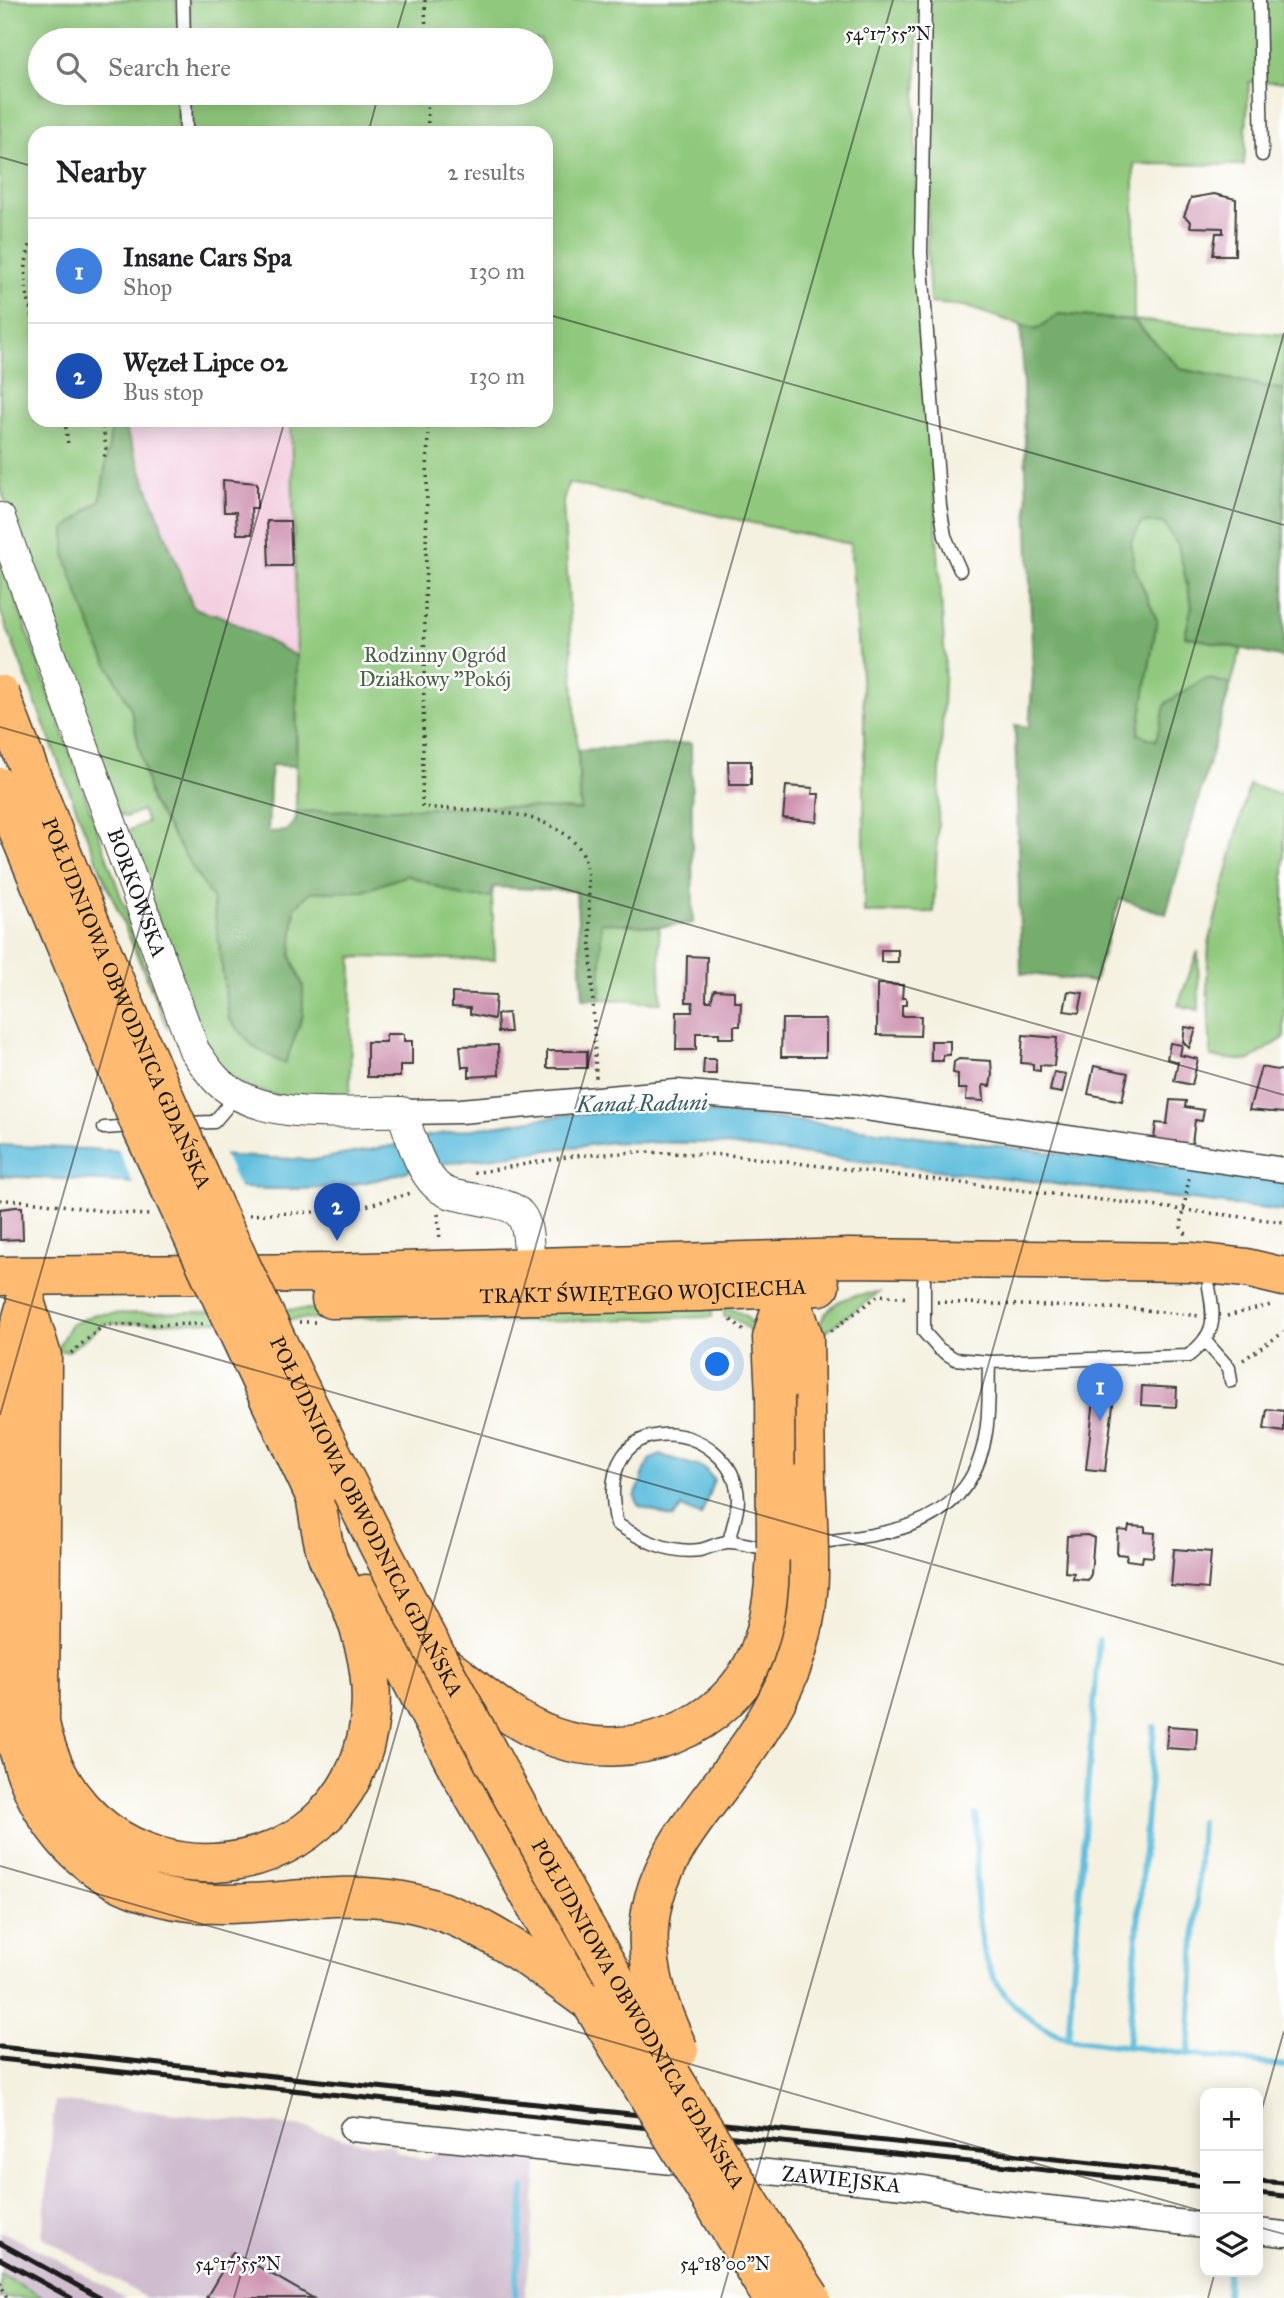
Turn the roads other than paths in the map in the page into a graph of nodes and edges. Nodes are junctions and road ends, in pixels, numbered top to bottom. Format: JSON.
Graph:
{"nodes":[{"id":1,"x":183,"y":0,"type":"edge"},
{"id":2,"x":925,"y":0,"type":"edge"},
{"id":3,"x":1259,"y":0,"type":"edge"},
{"id":4,"x":184,"y":28,"type":"edge"},
{"id":5,"x":185,"y":105,"type":"edge"},
{"id":6,"x":186,"y":126,"type":"edge"},
{"id":7,"x":1262,"y":155,"type":"dead end"},
{"id":8,"x":0,"y":518,"type":"edge"},
{"id":9,"x":960,"y":570,"type":"dead end"},
{"id":10,"x":0,"y":694,"type":"edge"},
{"id":11,"x":0,"y":788,"type":"edge"},
{"id":12,"x":237,"y":1095,"type":"junction"},
{"id":13,"x":405,"y":1122,"type":"junction"},
{"id":14,"x":104,"y":1128,"type":"dead end"},
{"id":15,"x":1284,"y":1170,"type":"edge"},
{"id":16,"x":529,"y":1265,"type":"junction"},
{"id":17,"x":787,"y":1274,"type":"junction"},
{"id":18,"x":13,"y":1290,"type":"edge"},
{"id":19,"x":1280,"y":1290,"type":"edge"},
{"id":20,"x":923,"y":1291,"type":"junction"},
{"id":21,"x":1212,"y":1302,"type":"junction"},
{"id":22,"x":1206,"y":1342,"type":"junction"},
{"id":23,"x":989,"y":1362,"type":"junction"},
{"id":24,"x":1230,"y":1375,"type":"road end"},
{"id":25,"x":790,"y":1396,"type":"junction"},
{"id":26,"x":315,"y":1496,"type":"junction"},
{"id":27,"x":25,"y":1500,"type":"junction"},
{"id":28,"x":729,"y":1542,"type":"junction"},
{"id":29,"x":801,"y":1544,"type":"dead end"},
{"id":30,"x":788,"y":1545,"type":"dead end"},
{"id":31,"x":438,"y":1661,"type":"junction"},
{"id":32,"x":591,"y":2003,"type":"junction"},
{"id":33,"x":352,"y":2129,"type":"dead end"},
{"id":34,"x":718,"y":2149,"type":"junction"},
{"id":35,"x":1200,"y":2224,"type":"edge"},
{"id":36,"x":1263,"y":2232,"type":"edge"},
{"id":37,"x":1284,"y":2234,"type":"edge"},
{"id":38,"x":772,"y":2298,"type":"edge"},
{"id":39,"x":811,"y":2298,"type":"edge"}],
"edges":[{"from":1,"to":4,"type":"lane"},
{"from":2,"to":9,"type":"lane"},
{"from":3,"to":7,"type":"lane"},
{"from":5,"to":6,"type":"lane"},
{"from":8,"to":12,"type":"street","name":"BORKOWSKA"},
{"from":10,"to":31,"type":"main road","name":"POŁUDNIOWA OBWODNICA GDAŃSKA","bridge":true},
{"from":11,"to":26,"type":"main road","name":"POŁUDNIOWA OBWODNICA GDAŃSKA","bridge":true},
{"from":12,"to":13,"type":"street","name":"BORKOWSKA"},
{"from":12,"to":14,"type":"lane"},
{"from":13,"to":15,"type":"street"},
{"from":13,"to":16,"type":"street","name":"TRAKT ŚWIĘTEGO WOJCIECHA"},
{"from":16,"to":17,"type":"main road","name":"TRAKT ŚWIĘTEGO WOJCIECHA"},
{"from":16,"to":18,"type":"main road","name":"TRAKT ŚWIĘTEGO WOJCIECHA"},
{"from":17,"to":18,"type":"main road","name":"TRAKT ŚWIĘTEGO WOJCIECHA"},
{"from":17,"to":19,"type":"main road","name":"TRAKT ŚWIĘTEGO WOJCIECHA"},
{"from":17,"to":20,"type":"main road","name":"TRAKT ŚWIĘTEGO WOJCIECHA"},
{"from":17,"to":25,"type":"main road"},
{"from":17,"to":25,"type":"main road"},
{"from":18,"to":27,"type":"main road"},
{"from":19,"to":21,"type":"main road","name":"TRAKT ŚWIĘTEGO WOJCIECHA"},
{"from":20,"to":21,"type":"main road","name":"TRAKT ŚWIĘTEGO WOJCIECHA"},
{"from":20,"to":23,"type":"lane"},
{"from":21,"to":22,"type":"lane"},
{"from":22,"to":23,"type":"lane"},
{"from":22,"to":24,"type":"lane"},
{"from":23,"to":29,"type":"lane"},
{"from":25,"to":31,"type":"main road","bridge":true},
{"from":25,"to":34,"type":"main road","bridge":true},
{"from":26,"to":27,"type":"main road"},
{"from":26,"to":32,"type":"main road","name":"POŁUDNIOWA OBWODNICA GDAŃSKA"},
{"from":27,"to":32,"type":"main road"},
{"from":28,"to":28,"type":"lane"},
{"from":28,"to":30,"type":"lane"},
{"from":31,"to":34,"type":"main road","name":"POŁUDNIOWA OBWODNICA GDAŃSKA","bridge":true},
{"from":32,"to":38,"type":"main road","name":"POŁUDNIOWA OBWODNICA GDAŃSKA","bridge":true},
{"from":33,"to":35,"type":"street","name":"ZAWIEJSKA"},
{"from":34,"to":39,"type":"main road","name":"POŁUDNIOWA OBWODNICA GDAŃSKA","bridge":true},
{"from":36,"to":37,"type":"street"}]}
